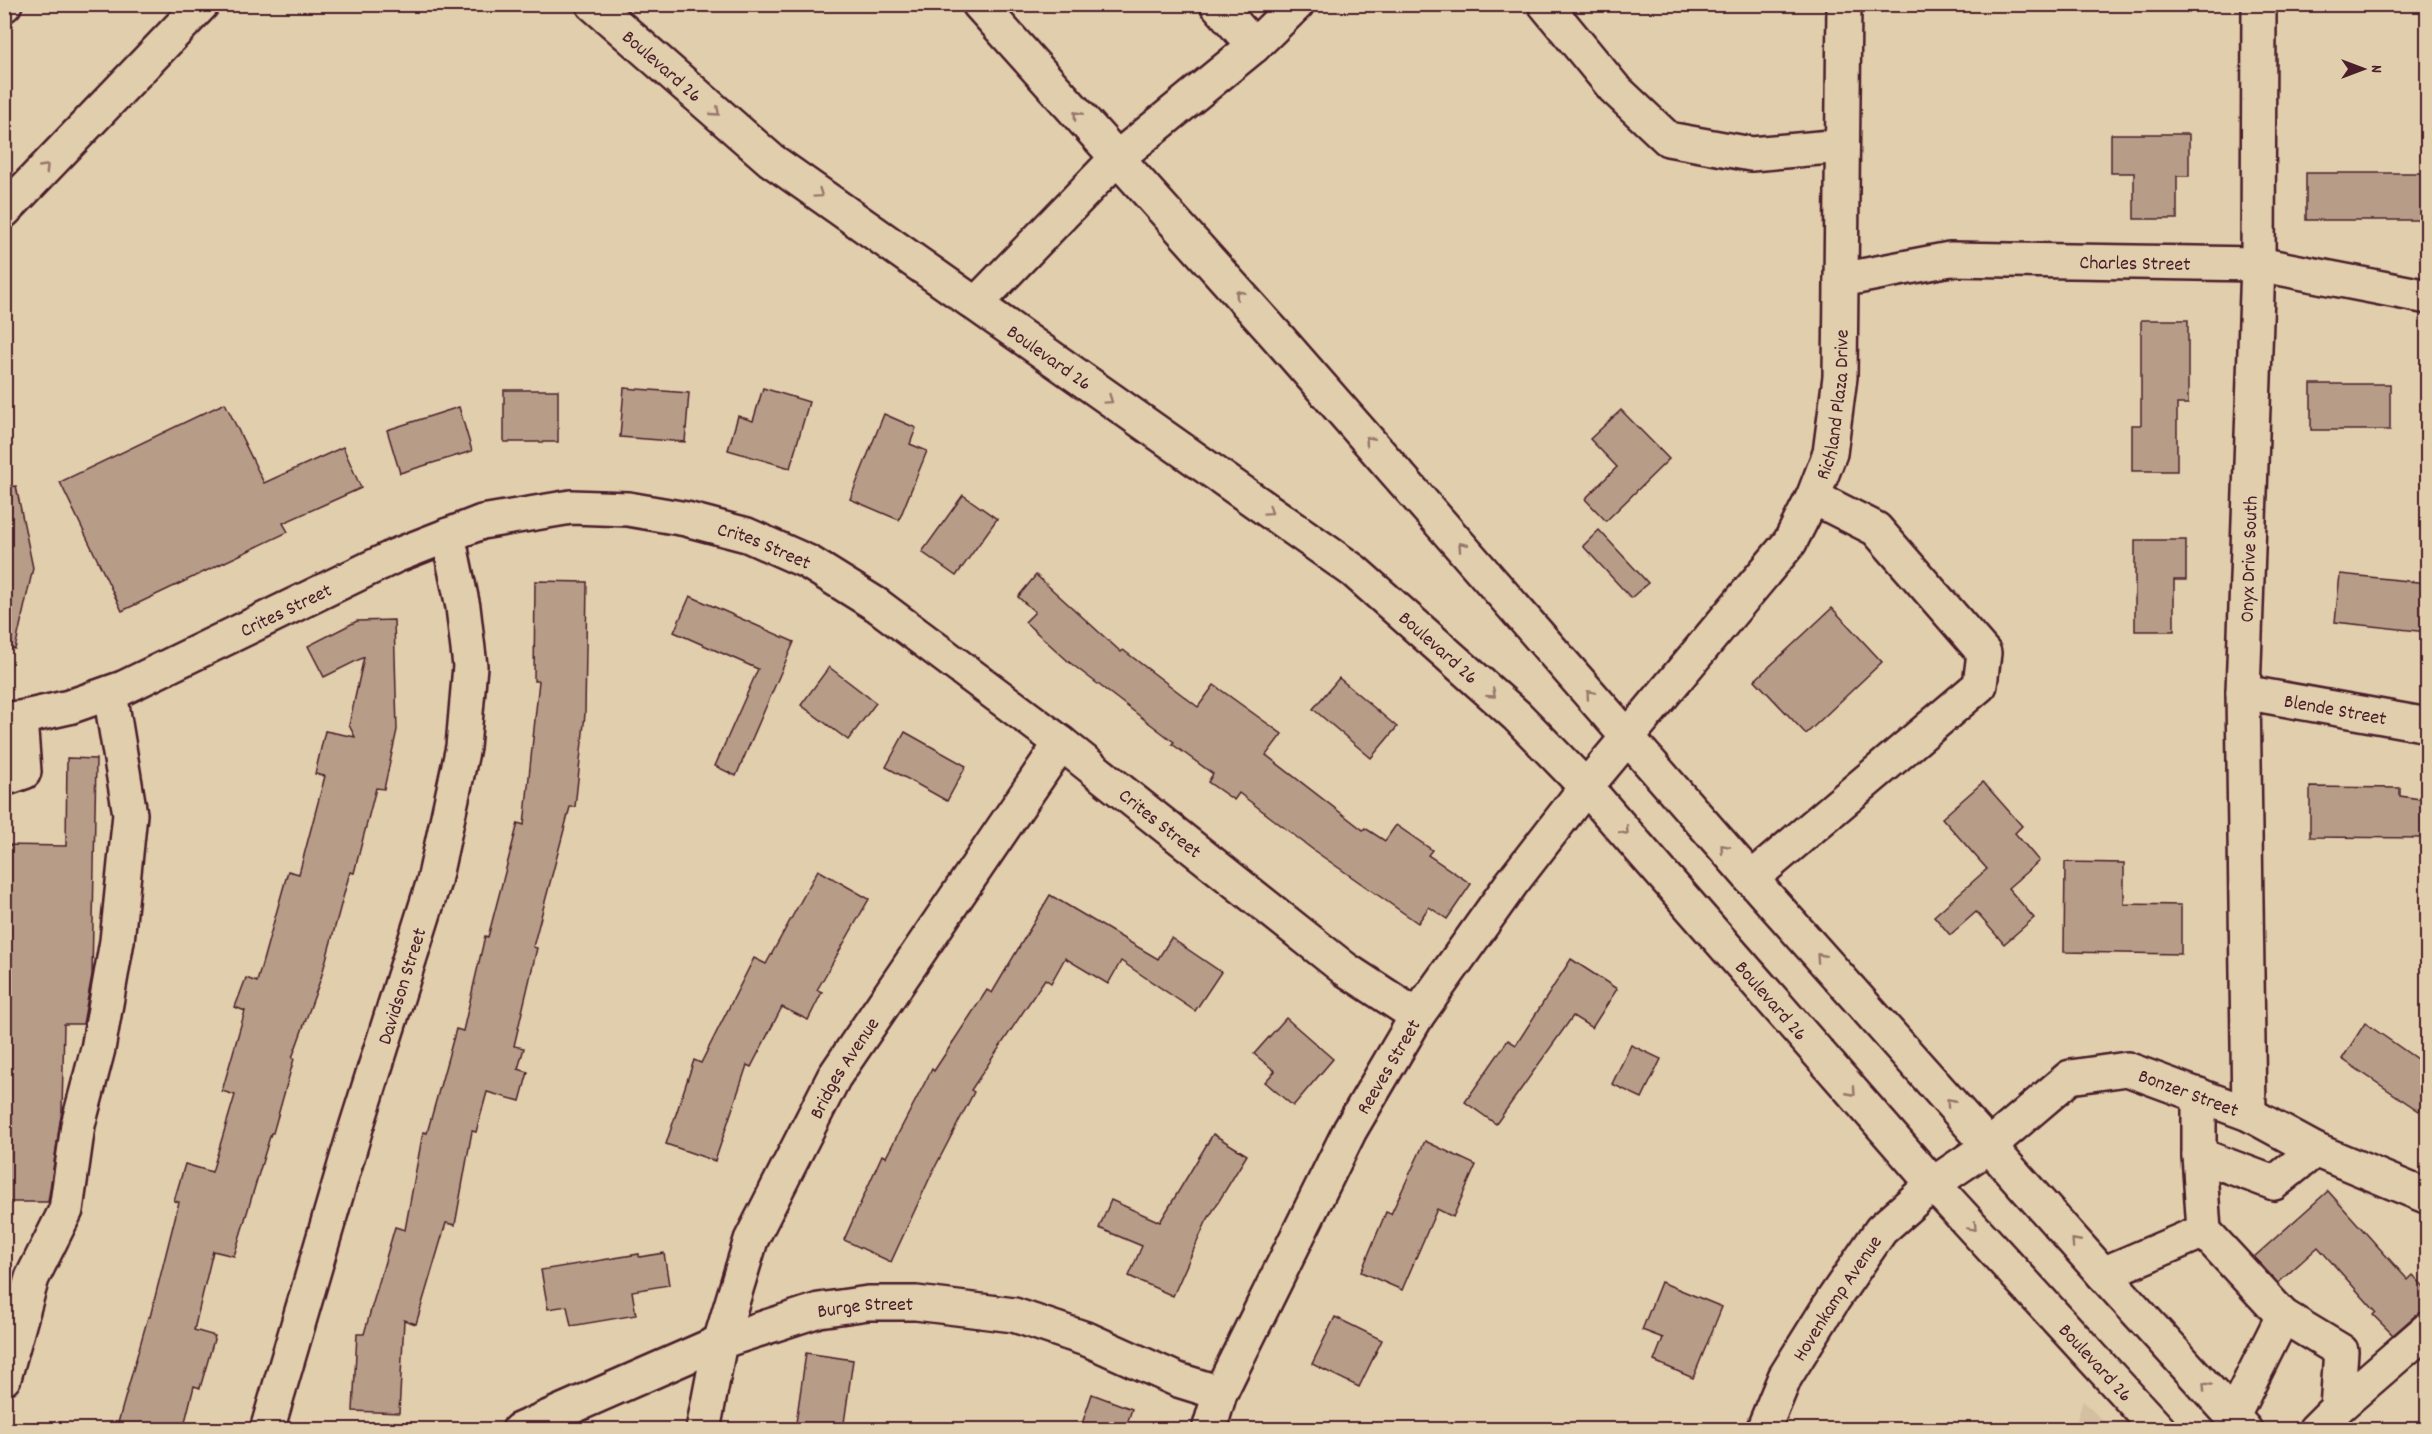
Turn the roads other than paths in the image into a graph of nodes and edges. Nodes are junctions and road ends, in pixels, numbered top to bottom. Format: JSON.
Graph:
{"nodes":[{"id":1,"x":202,"y":4,"type":"edge"},
{"id":2,"x":593,"y":4,"type":"edge"},
{"id":3,"x":979,"y":4,"type":"edge"},
{"id":4,"x":1216,"y":4,"type":"edge"},
{"id":5,"x":1297,"y":4,"type":"edge"},
{"id":6,"x":1545,"y":4,"type":"edge"},
{"id":7,"x":1844,"y":4,"type":"edge"},
{"id":8,"x":2259,"y":4,"type":"edge"},
{"id":9,"x":1254,"y":46,"type":"junction"},
{"id":10,"x":1842,"y":146,"type":"junction"},
{"id":11,"x":1116,"y":159,"type":"junction"},
{"id":12,"x":4,"y":211,"type":"edge"},
{"id":13,"x":2258,"y":264,"type":"junction"},
{"id":14,"x":1841,"y":280,"type":"junction"},
{"id":15,"x":2427,"y":297,"type":"edge"},
{"id":16,"x":976,"y":304,"type":"junction"},
{"id":17,"x":1813,"y":497,"type":"junction"},
{"id":18,"x":448,"y":535,"type":"junction"},
{"id":19,"x":2243,"y":692,"type":"junction"},
{"id":20,"x":110,"y":693,"type":"junction"},
{"id":21,"x":12,"y":719,"type":"edge"},
{"id":22,"x":2427,"y":725,"type":"edge"},
{"id":23,"x":1628,"y":738,"type":"junction"},
{"id":24,"x":1061,"y":743,"type":"junction"},
{"id":25,"x":4,"y":779,"type":"edge"},
{"id":26,"x":1586,"y":787,"type":"junction"},
{"id":27,"x":1751,"y":879,"type":"junction"},
{"id":28,"x":1417,"y":1016,"type":"junction"},
{"id":29,"x":2199,"y":1095,"type":"junction"},
{"id":30,"x":2249,"y":1114,"type":"junction"},
{"id":31,"x":1989,"y":1146,"type":"junction"},
{"id":32,"x":2315,"y":1150,"type":"junction"},
{"id":33,"x":2199,"y":1155,"type":"junction"},
{"id":34,"x":1933,"y":1184,"type":"junction"},
{"id":35,"x":2427,"y":1197,"type":"edge"},
{"id":36,"x":2204,"y":1231,"type":"junction"},
{"id":37,"x":2103,"y":1274,"type":"junction"},
{"id":38,"x":2283,"y":1316,"type":"junction"},
{"id":39,"x":2427,"y":1329,"type":"edge"},
{"id":40,"x":720,"y":1342,"type":"junction"},
{"id":41,"x":4,"y":1378,"type":"edge"},
{"id":42,"x":1220,"y":1393,"type":"junction"},
{"id":43,"x":2326,"y":1419,"type":"edge"},
{"id":44,"x":2239,"y":1423,"type":"edge"},
{"id":45,"x":267,"y":1430,"type":"edge"},
{"id":46,"x":519,"y":1430,"type":"edge"},
{"id":47,"x":703,"y":1430,"type":"edge"},
{"id":48,"x":1209,"y":1430,"type":"edge"},
{"id":49,"x":1763,"y":1430,"type":"edge"},
{"id":50,"x":2158,"y":1430,"type":"edge"}],
"edges":[{"from":12,"to":1,"type":"street","one_way":true},
{"from":2,"to":16,"type":"street","name":"Boulevard 26","one_way":true},
{"from":11,"to":3,"type":"street","one_way":true},
{"from":4,"to":9,"type":"street"},
{"from":5,"to":9,"type":"street"},
{"from":6,"to":10,"type":"street"},
{"from":7,"to":10,"type":"street","name":"Richland Plaza Drive"},
{"from":8,"to":13,"type":"street","name":"Onyx Drive South"},
{"from":9,"to":11,"type":"street"},
{"from":10,"to":14,"type":"street","name":"Richland Plaza Drive"},
{"from":11,"to":16,"type":"street"},
{"from":23,"to":11,"type":"street","one_way":true},
{"from":13,"to":14,"type":"street","name":"Charles Street"},
{"from":13,"to":15,"type":"street","name":"Charles Street"},
{"from":13,"to":19,"type":"street","name":"Onyx Drive South"},
{"from":14,"to":17,"type":"street","name":"Richland Plaza Drive"},
{"from":16,"to":26,"type":"street","name":"Boulevard 26","one_way":true},
{"from":17,"to":23,"type":"street","name":"Richland Plaza Drive"},
{"from":17,"to":27,"type":"street"},
{"from":18,"to":20,"type":"street","name":"Crites Street"},
{"from":18,"to":24,"type":"street","name":"Crites Street"},
{"from":18,"to":45,"type":"street","name":"Davidson Street"},
{"from":19,"to":22,"type":"street","name":"Blende Street"},
{"from":19,"to":30,"type":"street","name":"Onyx Drive South"},
{"from":20,"to":21,"type":"street","name":"Crites Street"},
{"from":20,"to":41,"type":"street"},
{"from":21,"to":25,"type":"street"},
{"from":23,"to":26,"type":"street","name":"Reeves Street"},
{"from":27,"to":23,"type":"street","one_way":true},
{"from":24,"to":28,"type":"street","name":"Crites Street"},
{"from":24,"to":40,"type":"street","name":"Bridges Avenue"},
{"from":26,"to":28,"type":"street","name":"Reeves Street"},
{"from":26,"to":34,"type":"street","name":"Boulevard 26","one_way":true},
{"from":31,"to":27,"type":"street","one_way":true},
{"from":28,"to":42,"type":"street","name":"Reeves Street"},
{"from":29,"to":30,"type":"street","name":"Bonzer Street"},
{"from":29,"to":31,"type":"street","name":"Bonzer Street"},
{"from":29,"to":33,"type":"street"},
{"from":30,"to":32,"type":"street","name":"Bonzer Street"},
{"from":31,"to":34,"type":"street","name":"Bonzer Street"},
{"from":37,"to":31,"type":"street","one_way":true},
{"from":32,"to":33,"type":"street"},
{"from":32,"to":35,"type":"street","name":"Bonzer Street"},
{"from":33,"to":36,"type":"street"},
{"from":34,"to":49,"type":"street","name":"Hovenkamp Avenue"},
{"from":34,"to":50,"type":"street","name":"Boulevard 26","one_way":true},
{"from":36,"to":37,"type":"street"},
{"from":36,"to":38,"type":"street"},
{"from":44,"to":37,"type":"street","one_way":true},
{"from":38,"to":43,"type":"street"},
{"from":38,"to":44,"type":"street"},
{"from":39,"to":43,"type":"street"},
{"from":40,"to":42,"type":"street","name":"Burge Street"},
{"from":40,"to":46,"type":"street","name":"Burge Street"},
{"from":40,"to":47,"type":"street","name":"Bridges Avenue"},
{"from":42,"to":48,"type":"street","name":"Reeves Street"}]}
